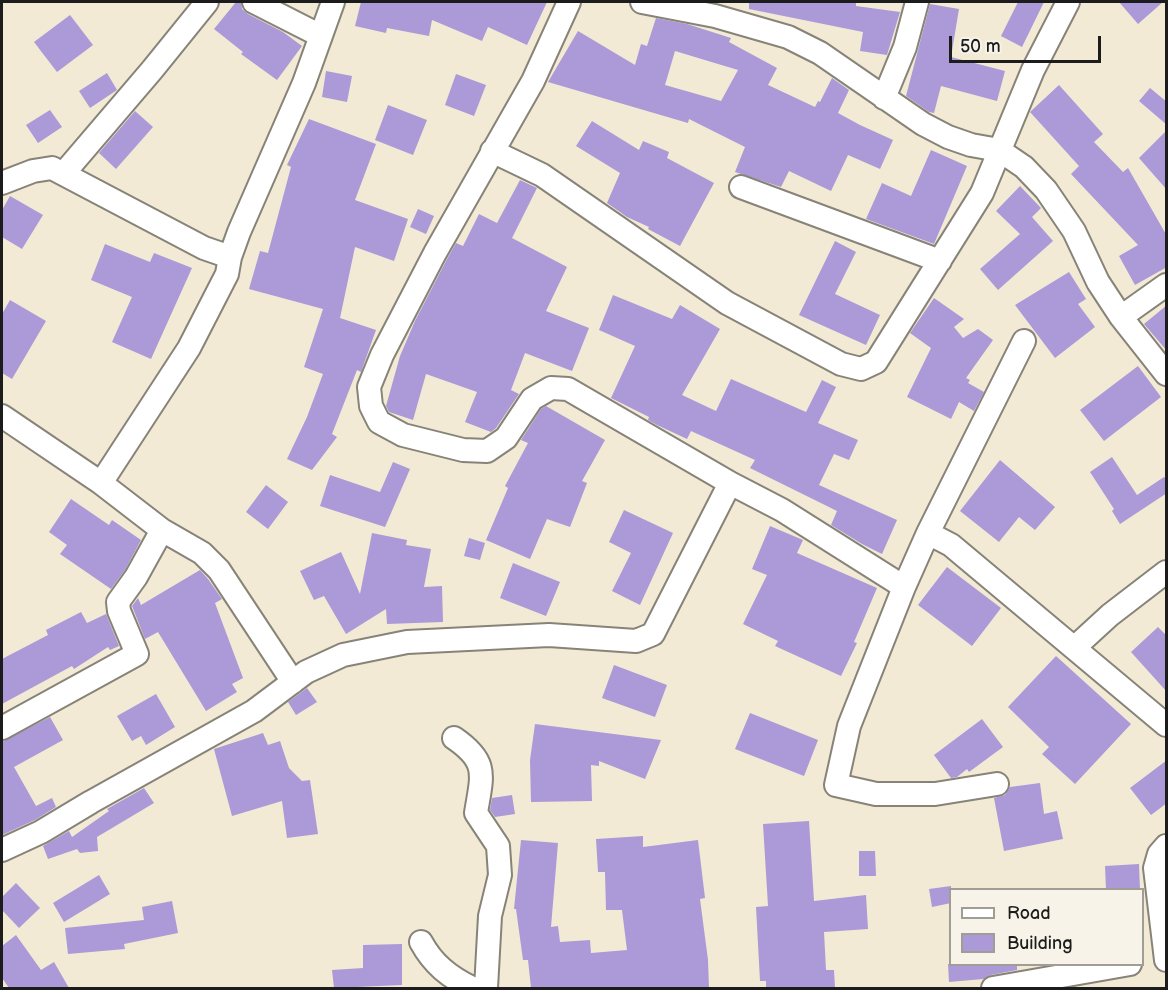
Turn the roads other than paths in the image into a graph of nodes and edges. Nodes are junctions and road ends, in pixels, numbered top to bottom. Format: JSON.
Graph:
{"nodes":[{"id":1,"x":207,"y":2,"type":"edge"},
{"id":2,"x":254,"y":2,"type":"edge"},
{"id":3,"x":333,"y":2,"type":"edge"},
{"id":4,"x":568,"y":2,"type":"edge"},
{"id":5,"x":642,"y":2,"type":"edge"},
{"id":6,"x":916,"y":2,"type":"edge"},
{"id":7,"x":1068,"y":2,"type":"edge"},
{"id":8,"x":321,"y":36,"type":"junction"},
{"id":9,"x":884,"y":98,"type":"junction"},
{"id":10,"x":999,"y":150,"type":"junction"},
{"id":11,"x":492,"y":151,"type":"junction"},
{"id":12,"x":64,"y":173,"type":"junction"},
{"id":13,"x":2,"y":183,"type":"edge"},
{"id":14,"x":741,"y":187,"type":"dead end"},
{"id":15,"x":230,"y":257,"type":"junction"},
{"id":16,"x":940,"y":261,"type":"junction"},
{"id":17,"x":1167,"y":285,"type":"edge"},
{"id":18,"x":1121,"y":317,"type":"junction"},
{"id":19,"x":1024,"y":341,"type":"dead end"},
{"id":20,"x":1167,"y":374,"type":"edge"},
{"id":21,"x":2,"y":416,"type":"edge"},
{"id":22,"x":101,"y":483,"type":"junction"},
{"id":23,"x":730,"y":483,"type":"junction"},
{"id":24,"x":162,"y":530,"type":"junction"},
{"id":25,"x":928,"y":533,"type":"junction"},
{"id":26,"x":1167,"y":572,"type":"edge"},
{"id":27,"x":904,"y":587,"type":"junction"},
{"id":28,"x":1074,"y":648,"type":"junction"},
{"id":29,"x":293,"y":682,"type":"junction"},
{"id":30,"x":1167,"y":725,"type":"edge"},
{"id":31,"x":2,"y":728,"type":"edge"},
{"id":32,"x":454,"y":738,"type":"dead end"},
{"id":33,"x":997,"y":784,"type":"dead end"},
{"id":34,"x":1167,"y":846,"type":"edge"},
{"id":35,"x":2,"y":850,"type":"edge"},
{"id":36,"x":421,"y":942,"type":"dead end"},
{"id":37,"x":1166,"y":959,"type":"edge"},
{"id":38,"x":1144,"y":962,"type":"edge"},
{"id":39,"x":1119,"y":966,"type":"edge"},
{"id":40,"x":472,"y":988,"type":"edge"},
{"id":41,"x":486,"y":988,"type":"edge"},
{"id":42,"x":993,"y":988,"type":"edge"}],
"edges":[{"from":1,"to":12,"type":"street"},
{"from":2,"to":8,"type":"street"},
{"from":3,"to":8,"type":"street"},
{"from":4,"to":11,"type":"street"},
{"from":5,"to":9,"type":"street"},
{"from":6,"to":9,"type":"street"},
{"from":7,"to":10,"type":"street"},
{"from":8,"to":15,"type":"street"},
{"from":9,"to":10,"type":"street"},
{"from":10,"to":16,"type":"street"},
{"from":10,"to":18,"type":"street"},
{"from":11,"to":16,"type":"street"},
{"from":11,"to":23,"type":"street"},
{"from":12,"to":13,"type":"street"},
{"from":12,"to":15,"type":"street"},
{"from":14,"to":16,"type":"street"},
{"from":15,"to":22,"type":"street"},
{"from":17,"to":18,"type":"street"},
{"from":18,"to":20,"type":"street"},
{"from":19,"to":25,"type":"street"},
{"from":21,"to":22,"type":"street"},
{"from":22,"to":24,"type":"street"},
{"from":23,"to":27,"type":"street"},
{"from":23,"to":29,"type":"street"},
{"from":24,"to":29,"type":"street"},
{"from":24,"to":31,"type":"street"},
{"from":25,"to":27,"type":"street"},
{"from":25,"to":28,"type":"street"},
{"from":26,"to":28,"type":"street"},
{"from":27,"to":33,"type":"street"},
{"from":28,"to":30,"type":"street"},
{"from":29,"to":35,"type":"street"},
{"from":32,"to":41,"type":"street"},
{"from":34,"to":37,"type":"street"},
{"from":36,"to":40,"type":"street"},
{"from":37,"to":38,"type":"street"},
{"from":39,"to":42,"type":"street"}]}
